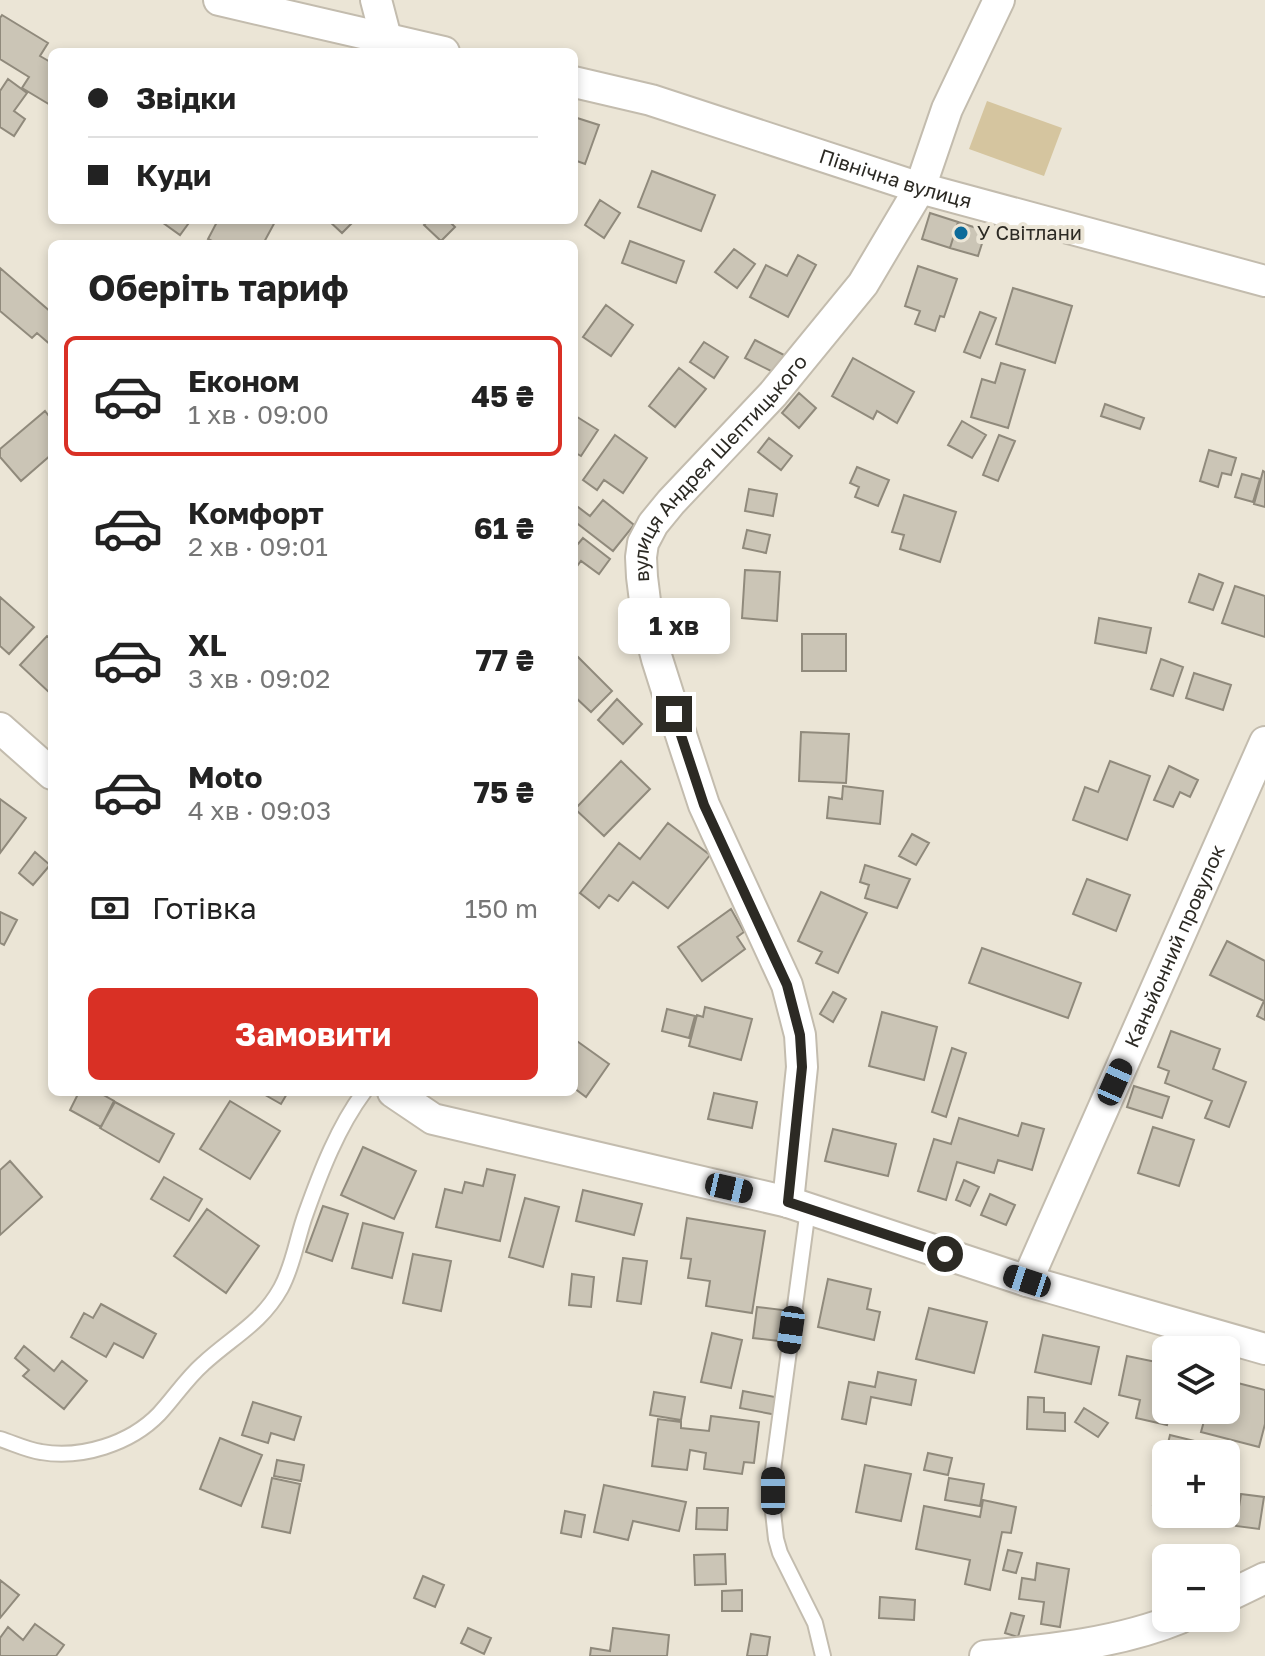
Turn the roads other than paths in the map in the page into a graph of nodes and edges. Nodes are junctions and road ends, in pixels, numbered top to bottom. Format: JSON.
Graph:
{"nodes":[{"id":1,"x":219,"y":0,"type":"edge"},
{"id":2,"x":376,"y":0,"type":"edge"},
{"id":3,"x":999,"y":0,"type":"edge"},
{"id":4,"x":386,"y":38,"type":"junction"},
{"id":5,"x":427,"y":48,"type":"edge"},
{"id":6,"x":578,"y":83,"type":"edge"},
{"id":7,"x":920,"y":188,"type":"junction"},
{"id":8,"x":1265,"y":281,"type":"edge"},
{"id":9,"x":0,"y":728,"type":"edge"},
{"id":10,"x":1265,"y":742,"type":"edge"},
{"id":11,"x":48,"y":770,"type":"edge"},
{"id":12,"x":361,"y":1096,"type":"edge"},
{"id":13,"x":399,"y":1096,"type":"edge"},
{"id":14,"x":798,"y":1205,"type":"junction"},
{"id":15,"x":1027,"y":1281,"type":"junction"},
{"id":16,"x":1265,"y":1349,"type":"edge"},
{"id":17,"x":0,"y":1439,"type":"edge"},
{"id":18,"x":1265,"y":1578,"type":"edge"},
{"id":19,"x":1240,"y":1590,"type":"edge"},
{"id":20,"x":1152,"y":1628,"type":"edge"},
{"id":21,"x":823,"y":1656,"type":"edge"},
{"id":22,"x":985,"y":1656,"type":"edge"}],
"edges":[{"from":1,"to":4,"type":"street"},
{"from":2,"to":4,"type":"street"},
{"from":3,"to":7,"type":"street","name":"вулиця Андрея Шептицького"},
{"from":4,"to":5,"type":"street"},
{"from":6,"to":7,"type":"street","name":"Північна вулиця"},
{"from":7,"to":8,"type":"street","name":"Північна вулиця"},
{"from":7,"to":14,"type":"street","name":"вулиця Андрея Шептицького"},
{"from":9,"to":11,"type":"street"},
{"from":10,"to":15,"type":"street","name":"Каньйонний провулок"},
{"from":12,"to":17,"type":"lane"},
{"from":13,"to":14,"type":"street"},
{"from":14,"to":15,"type":"street"},
{"from":14,"to":21,"type":"lane"},
{"from":15,"to":16,"type":"street"},
{"from":18,"to":19,"type":"street"},
{"from":20,"to":22,"type":"street"}]}
